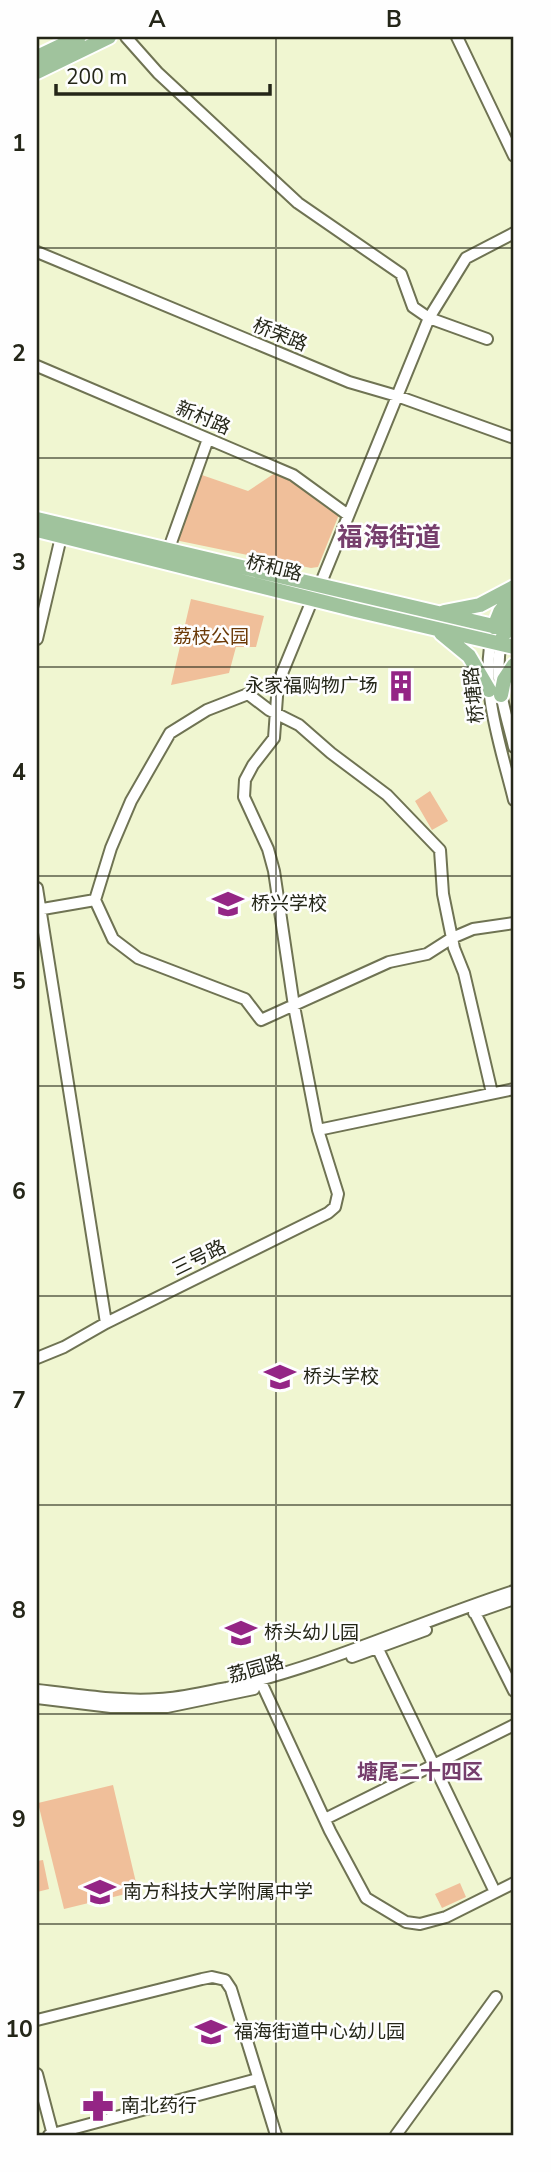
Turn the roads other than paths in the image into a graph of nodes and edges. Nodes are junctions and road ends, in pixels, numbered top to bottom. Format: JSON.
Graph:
{"nodes":[{"id":1,"x":79,"y":37,"type":"edge"},
{"id":2,"x":109,"y":37,"type":"edge"},
{"id":3,"x":125,"y":37,"type":"edge"},
{"id":4,"x":457,"y":37,"type":"edge"},
{"id":5,"x":66,"y":50,"type":"junction"},
{"id":6,"x":37,"y":57,"type":"edge"},
{"id":7,"x":37,"y":72,"type":"edge"},
{"id":8,"x":513,"y":148,"type":"edge"},
{"id":9,"x":514,"y":233,"type":"edge"},
{"id":10,"x":37,"y":252,"type":"edge"},
{"id":11,"x":429,"y":318,"type":"junction"},
{"id":12,"x":487,"y":339,"type":"dead end"},
{"id":13,"x":37,"y":366,"type":"edge"},
{"id":14,"x":397,"y":396,"type":"junction"},
{"id":15,"x":514,"y":438,"type":"edge"},
{"id":16,"x":208,"y":439,"type":"junction"},
{"id":17,"x":348,"y":515,"type":"junction"},
{"id":18,"x":37,"y":519,"type":"edge"},
{"id":19,"x":37,"y":530,"type":"edge"},
{"id":20,"x":61,"y":537,"type":"junction"},
{"id":21,"x":168,"y":551,"type":"junction"},
{"id":22,"x":514,"y":587,"type":"edge"},
{"id":23,"x":317,"y":592,"type":"junction"},
{"id":24,"x":514,"y":593,"type":"edge"},
{"id":25,"x":401,"y":604,"type":"junction"},
{"id":26,"x":438,"y":613,"type":"junction"},
{"id":27,"x":514,"y":613,"type":"edge"},
{"id":28,"x":397,"y":620,"type":"junction"},
{"id":29,"x":437,"y":630,"type":"junction"},
{"id":30,"x":503,"y":637,"type":"edge"},
{"id":31,"x":37,"y":639,"type":"edge"},
{"id":32,"x":514,"y":665,"type":"edge"},
{"id":33,"x":495,"y":693,"type":"junction"},
{"id":34,"x":276,"y":713,"type":"junction"},
{"id":35,"x":514,"y":747,"type":"edge"},
{"id":36,"x":514,"y":800,"type":"edge"},
{"id":37,"x":37,"y":888,"type":"edge"},
{"id":38,"x":95,"y":900,"type":"junction"},
{"id":39,"x":39,"y":910,"type":"edge"},
{"id":40,"x":514,"y":923,"type":"edge"},
{"id":41,"x":452,"y":938,"type":"junction"},
{"id":42,"x":294,"y":1006,"type":"junction"},
{"id":43,"x":514,"y":1088,"type":"edge"},
{"id":44,"x":492,"y":1093,"type":"junction"},
{"id":45,"x":318,"y":1130,"type":"junction"},
{"id":46,"x":106,"y":1323,"type":"junction"},
{"id":47,"x":41,"y":1356,"type":"edge"},
{"id":48,"x":514,"y":1591,"type":"edge"},
{"id":49,"x":514,"y":1599,"type":"edge"},
{"id":50,"x":473,"y":1609,"type":"junction"},
{"id":51,"x":376,"y":1644,"type":"junction"},
{"id":52,"x":261,"y":1684,"type":"junction"},
{"id":53,"x":37,"y":1690,"type":"edge"},
{"id":54,"x":514,"y":1691,"type":"edge"},
{"id":55,"x":37,"y":1698,"type":"edge"},
{"id":56,"x":514,"y":1725,"type":"edge"},
{"id":57,"x":433,"y":1765,"type":"junction"},
{"id":58,"x":325,"y":1819,"type":"junction"},
{"id":59,"x":514,"y":1883,"type":"edge"},
{"id":60,"x":495,"y":1892,"type":"junction"},
{"id":61,"x":496,"y":1997,"type":"dead end"},
{"id":62,"x":37,"y":2020,"type":"edge"},
{"id":63,"x":37,"y":2074,"type":"edge"},
{"id":64,"x":258,"y":2082,"type":"junction"},
{"id":65,"x":52,"y":2135,"type":"edge"},
{"id":66,"x":74,"y":2135,"type":"edge"},
{"id":67,"x":276,"y":2135,"type":"edge"},
{"id":68,"x":396,"y":2135,"type":"edge"}],
"edges":[{"from":1,"to":5,"type":"main road"},
{"from":2,"to":5,"type":"main road"},
{"from":3,"to":11,"type":"street"},
{"from":4,"to":8,"type":"street"},
{"from":5,"to":6,"type":"main road"},
{"from":5,"to":7,"type":"main road"},
{"from":9,"to":11,"type":"street"},
{"from":10,"to":14,"type":"street","name":"桥荣路"},
{"from":11,"to":12,"type":"street"},
{"from":11,"to":14,"type":"street"},
{"from":13,"to":16,"type":"street","name":"新村路"},
{"from":14,"to":15,"type":"street","name":"桥荣路"},
{"from":14,"to":17,"type":"street"},
{"from":16,"to":17,"type":"street","name":"新村路"},
{"from":16,"to":21,"type":"street"},
{"from":17,"to":23,"type":"street"},
{"from":18,"to":21,"type":"main road","name":"桥和路"},
{"from":19,"to":20,"type":"main road","name":"桥和路"},
{"from":20,"to":23,"type":"main road","name":"桥和路"},
{"from":20,"to":31,"type":"street"},
{"from":21,"to":23,"type":"main road","name":"桥和路"},
{"from":22,"to":26,"type":"main road"},
{"from":23,"to":25,"type":"main road","name":"桥和路"},
{"from":23,"to":28,"type":"main road","name":"桥和路"},
{"from":23,"to":34,"type":"street"},
{"from":24,"to":30,"type":"main road"},
{"from":25,"to":26,"type":"main road","name":"桥和路"},
{"from":25,"to":28,"type":"main road"},
{"from":26,"to":30,"type":"main road","name":"桥和路"},
{"from":27,"to":30,"type":"main road"},
{"from":28,"to":29,"type":"main road","name":"桥和路"},
{"from":29,"to":30,"type":"main road","name":"桥和路"},
{"from":29,"to":33,"type":"main road"},
{"from":30,"to":33,"type":"street","name":"桥塘路"},
{"from":32,"to":33,"type":"main road"},
{"from":33,"to":35,"type":"street","name":"桥塘路"},
{"from":33,"to":36,"type":"street","name":"桥塘路"},
{"from":34,"to":38,"type":"street"},
{"from":34,"to":41,"type":"street"},
{"from":34,"to":42,"type":"street"},
{"from":37,"to":39,"type":"street"},
{"from":38,"to":39,"type":"street"},
{"from":38,"to":42,"type":"street"},
{"from":39,"to":46,"type":"street"},
{"from":40,"to":41,"type":"street"},
{"from":41,"to":42,"type":"street"},
{"from":41,"to":44,"type":"street"},
{"from":42,"to":45,"type":"street"},
{"from":43,"to":44,"type":"street"},
{"from":44,"to":45,"type":"street"},
{"from":45,"to":46,"type":"street","name":"三号路"},
{"from":46,"to":47,"type":"street","name":"三号路"},
{"from":48,"to":50,"type":"street"},
{"from":49,"to":50,"type":"street"},
{"from":50,"to":51,"type":"street","name":"荔园路"},
{"from":50,"to":54,"type":"street"},
{"from":51,"to":52,"type":"street","name":"荔园路"},
{"from":51,"to":57,"type":"street"},
{"from":52,"to":53,"type":"street","name":"荔园路"},
{"from":52,"to":55,"type":"street","name":"荔园路"},
{"from":52,"to":58,"type":"street"},
{"from":56,"to":57,"type":"street"},
{"from":57,"to":58,"type":"street"},
{"from":57,"to":60,"type":"street"},
{"from":58,"to":60,"type":"street"},
{"from":59,"to":60,"type":"street"},
{"from":61,"to":68,"type":"street"},
{"from":62,"to":64,"type":"street"},
{"from":63,"to":65,"type":"street"},
{"from":64,"to":65,"type":"street"},
{"from":64,"to":66,"type":"street"},
{"from":64,"to":67,"type":"street"}]}
